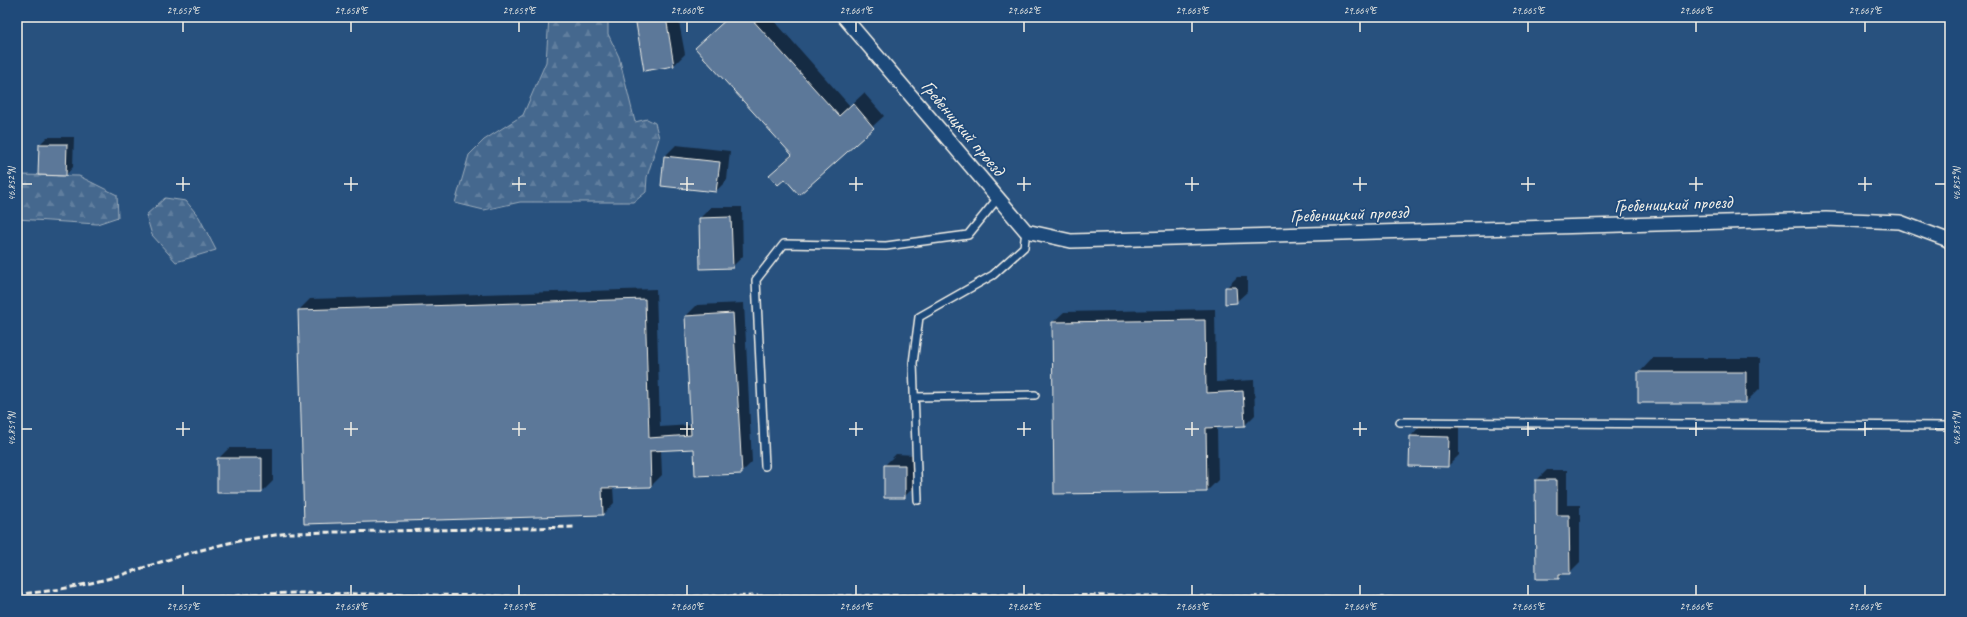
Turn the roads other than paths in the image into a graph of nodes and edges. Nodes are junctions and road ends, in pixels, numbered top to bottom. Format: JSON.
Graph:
{"nodes":[{"id":1,"x":844,"y":17,"type":"edge"},
{"id":2,"x":998,"y":198,"type":"junction"},
{"id":3,"x":1026,"y":231,"type":"junction"},
{"id":4,"x":1950,"y":242,"type":"edge"},
{"id":5,"x":1036,"y":395,"type":"dead end"},
{"id":6,"x":914,"y":397,"type":"junction"},
{"id":7,"x":1400,"y":422,"type":"dead end"},
{"id":8,"x":1950,"y":426,"type":"edge"},
{"id":9,"x":765,"y":466,"type":"dead end"},
{"id":10,"x":918,"y":500,"type":"dead end"}],
"edges":[{"from":1,"to":2,"type":"street","name":"Гребеницкий проезд"},
{"from":2,"to":3,"type":"street","name":"Гребеницкий проезд"},
{"from":2,"to":9,"type":"lane"},
{"from":3,"to":4,"type":"street","name":"Гребеницкий проезд"},
{"from":3,"to":6,"type":"lane"},
{"from":5,"to":6,"type":"lane"},
{"from":6,"to":10,"type":"lane"},
{"from":7,"to":8,"type":"lane"}]}
